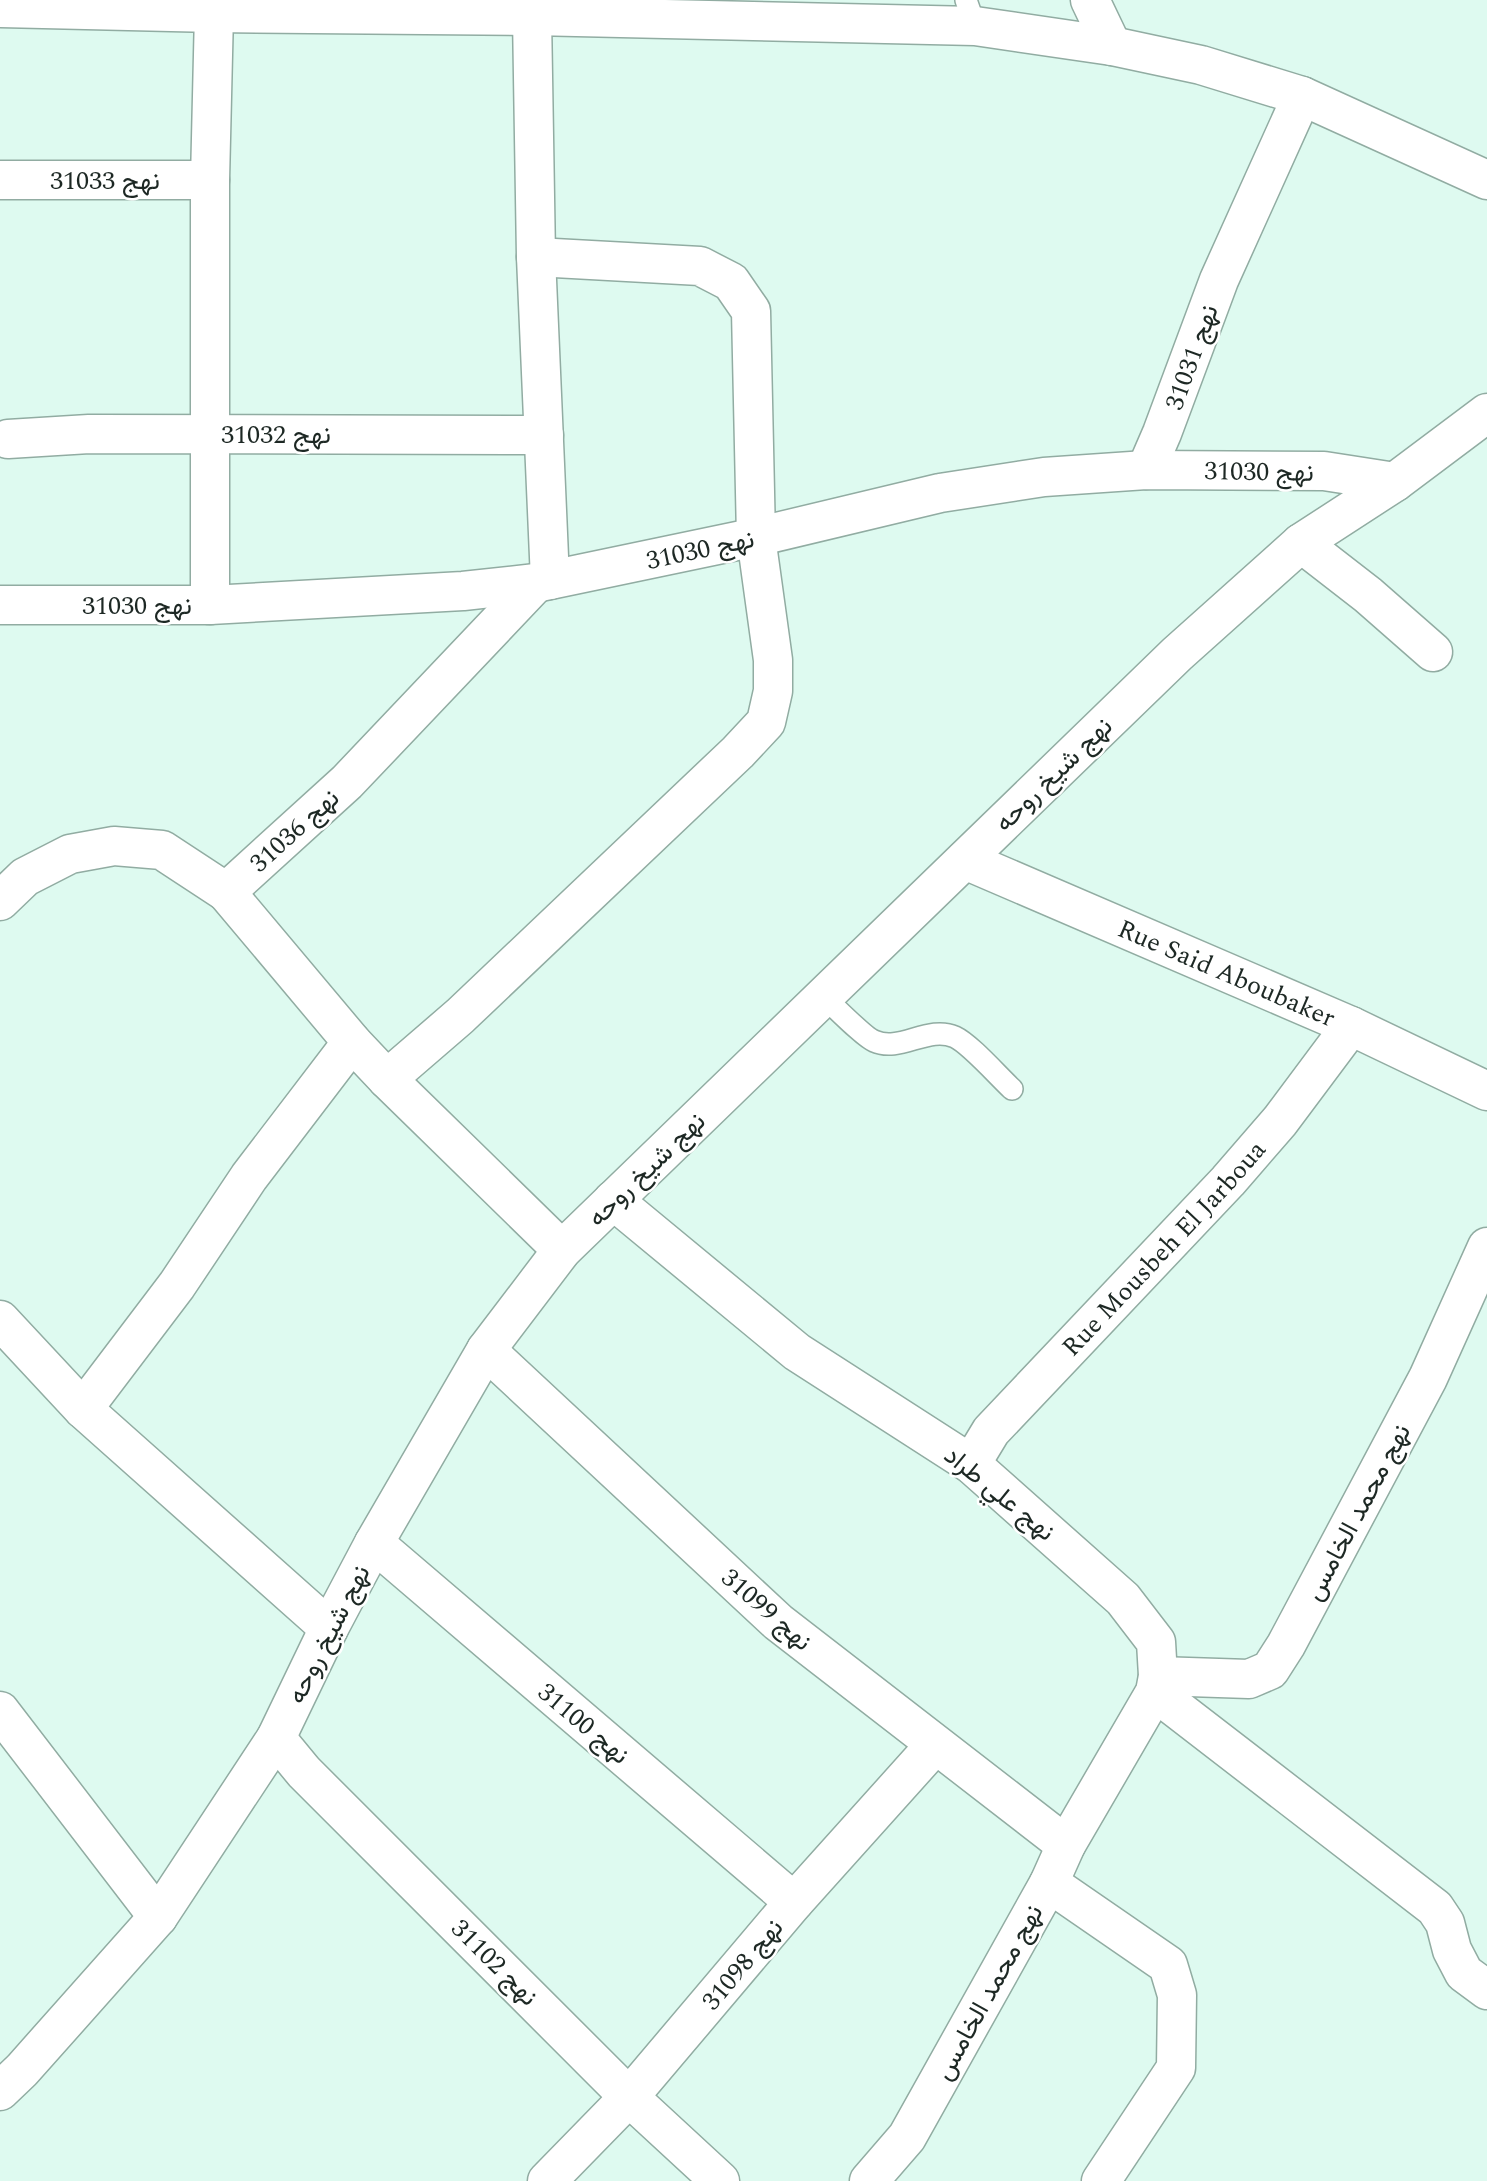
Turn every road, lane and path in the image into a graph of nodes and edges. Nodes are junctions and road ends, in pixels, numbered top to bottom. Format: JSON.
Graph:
{"nodes":[{"id":1,"x":1090,"y":0,"type":"edge"},
{"id":2,"x":0,"y":8,"type":"edge"},
{"id":3,"x":732,"y":10,"type":"edge"},
{"id":4,"x":214,"y":13,"type":"junction"},
{"id":5,"x":971,"y":13,"type":"edge"},
{"id":6,"x":532,"y":16,"type":"junction"},
{"id":7,"x":1112,"y":46,"type":"junction"},
{"id":8,"x":1302,"y":96,"type":"junction"},
{"id":9,"x":0,"y":180,"type":"edge"},
{"id":10,"x":210,"y":180,"type":"junction"},
{"id":11,"x":1487,"y":180,"type":"edge"},
{"id":12,"x":536,"y":257,"type":"junction"},
{"id":13,"x":1487,"y":413,"type":"edge"},
{"id":14,"x":209,"y":433,"type":"junction"},
{"id":15,"x":544,"y":435,"type":"junction"},
{"id":16,"x":8,"y":439,"type":"dead end"},
{"id":17,"x":1146,"y":470,"type":"junction"},
{"id":18,"x":1395,"y":482,"type":"junction"},
{"id":19,"x":756,"y":537,"type":"junction"},
{"id":20,"x":1301,"y":543,"type":"junction"},
{"id":21,"x":543,"y":581,"type":"junction"},
{"id":22,"x":0,"y":605,"type":"edge"},
{"id":23,"x":210,"y":605,"type":"junction"},
{"id":24,"x":1433,"y":652,"type":"dead end"},
{"id":25,"x":965,"y":860,"type":"junction"},
{"id":26,"x":226,"y":892,"type":"junction"},
{"id":27,"x":0,"y":901,"type":"edge"},
{"id":28,"x":825,"y":998,"type":"junction"},
{"id":29,"x":1351,"y":1026,"type":"junction"},
{"id":30,"x":352,"y":1041,"type":"junction"},
{"id":31,"x":387,"y":1079,"type":"junction"},
{"id":32,"x":1012,"y":1088,"type":"dead end"},
{"id":33,"x":1487,"y":1091,"type":"edge"},
{"id":34,"x":613,"y":1200,"type":"junction"},
{"id":35,"x":1487,"y":1247,"type":"edge"},
{"id":36,"x":562,"y":1250,"type":"junction"},
{"id":37,"x":0,"y":1320,"type":"edge"},
{"id":38,"x":486,"y":1350,"type":"junction"},
{"id":39,"x":83,"y":1409,"type":"junction"},
{"id":40,"x":971,"y":1464,"type":"junction"},
{"id":41,"x":374,"y":1544,"type":"junction"},
{"id":42,"x":328,"y":1628,"type":"junction"},
{"id":43,"x":1157,"y":1684,"type":"junction"},
{"id":44,"x":0,"y":1711,"type":"edge"},
{"id":45,"x":276,"y":1738,"type":"junction"},
{"id":46,"x":935,"y":1745,"type":"junction"},
{"id":47,"x":1066,"y":1845,"type":"junction"},
{"id":48,"x":1049,"y":1883,"type":"junction"},
{"id":49,"x":794,"y":1902,"type":"junction"},
{"id":50,"x":158,"y":1917,"type":"junction"},
{"id":51,"x":1487,"y":1990,"type":"edge"},
{"id":52,"x":0,"y":2091,"type":"edge"},
{"id":53,"x":629,"y":2097,"type":"junction"},
{"id":54,"x":547,"y":2181,"type":"edge"},
{"id":55,"x":719,"y":2181,"type":"edge"},
{"id":56,"x":869,"y":2181,"type":"edge"},
{"id":57,"x":1101,"y":2181,"type":"edge"}],
"edges":[{"from":1,"to":7,"type":"street"},
{"from":2,"to":4,"type":"street"},
{"from":3,"to":5,"type":"street"},
{"from":3,"to":6,"type":"street"},
{"from":4,"to":6,"type":"street"},
{"from":4,"to":10,"type":"street"},
{"from":5,"to":7,"type":"street"},
{"from":6,"to":12,"type":"street"},
{"from":7,"to":8,"type":"street"},
{"from":8,"to":11,"type":"street"},
{"from":8,"to":17,"type":"street","name":"نهج 31031"},
{"from":9,"to":10,"type":"street","name":"نهج 31033"},
{"from":10,"to":14,"type":"street"},
{"from":12,"to":15,"type":"street"},
{"from":12,"to":19,"type":"street"},
{"from":13,"to":18,"type":"street","name":"نهج شيخ روحه"},
{"from":14,"to":15,"type":"street","name":"نهج 31032"},
{"from":14,"to":16,"type":"street","name":"نهج 31032"},
{"from":14,"to":23,"type":"street"},
{"from":15,"to":21,"type":"street"},
{"from":17,"to":18,"type":"street","name":"نهج 31030"},
{"from":17,"to":19,"type":"street","name":"نهج 31030"},
{"from":18,"to":20,"type":"street","name":"نهج شيخ روحه"},
{"from":19,"to":21,"type":"street","name":"نهج 31030"},
{"from":19,"to":31,"type":"street"},
{"from":20,"to":24,"type":"street"},
{"from":20,"to":25,"type":"street","name":"نهج شيخ روحه"},
{"from":21,"to":23,"type":"street","name":"نهج 31030"},
{"from":21,"to":26,"type":"street","name":"نهج 31036"},
{"from":22,"to":23,"type":"street","name":"نهج 31030"},
{"from":25,"to":28,"type":"street","name":"نهج شيخ روحه"},
{"from":25,"to":29,"type":"street","name":"Rue Said Aboubaker"},
{"from":26,"to":27,"type":"street","name":"نهج 31036"},
{"from":26,"to":30,"type":"street"},
{"from":28,"to":32,"type":"lane"},
{"from":28,"to":34,"type":"street","name":"نهج شيخ روحه"},
{"from":29,"to":33,"type":"street","name":"Rue Said Aboubaker"},
{"from":29,"to":40,"type":"street","name":"Rue Mousbeh El Jarboua"},
{"from":30,"to":31,"type":"street"},
{"from":30,"to":39,"type":"street"},
{"from":31,"to":36,"type":"street"},
{"from":34,"to":36,"type":"street","name":"نهج شيخ روحه"},
{"from":34,"to":40,"type":"street","name":"نهج علي طراد"},
{"from":35,"to":43,"type":"street","name":"نهج محمد الخامس"},
{"from":36,"to":38,"type":"street","name":"نهج شيخ روحه"},
{"from":37,"to":39,"type":"street"},
{"from":38,"to":41,"type":"street","name":"نهج شيخ روحه"},
{"from":38,"to":46,"type":"street","name":"نهج 31099"},
{"from":39,"to":42,"type":"street"},
{"from":40,"to":43,"type":"street","name":"نهج علي طراد"},
{"from":41,"to":42,"type":"street","name":"نهج شيخ روحه"},
{"from":41,"to":49,"type":"street","name":"نهج 31100"},
{"from":42,"to":45,"type":"street","name":"نهج شيخ روحه"},
{"from":43,"to":47,"type":"street"},
{"from":43,"to":51,"type":"street"},
{"from":44,"to":50,"type":"street"},
{"from":45,"to":50,"type":"street","name":"نهج شيخ روحه"},
{"from":45,"to":53,"type":"street","name":"نهج 31102"},
{"from":46,"to":47,"type":"street","name":"نهج 31099"},
{"from":46,"to":49,"type":"street","name":"نهج 31098"},
{"from":47,"to":48,"type":"street","name":"نهج محمد الخامس"},
{"from":48,"to":56,"type":"street","name":"نهج محمد الخامس"},
{"from":48,"to":57,"type":"street"},
{"from":49,"to":53,"type":"street","name":"نهج 31098"},
{"from":50,"to":52,"type":"street","name":"نهج شيخ روحه"},
{"from":53,"to":54,"type":"street","name":"نهج 31098"},
{"from":53,"to":55,"type":"street","name":"نهج 31102"}]}
